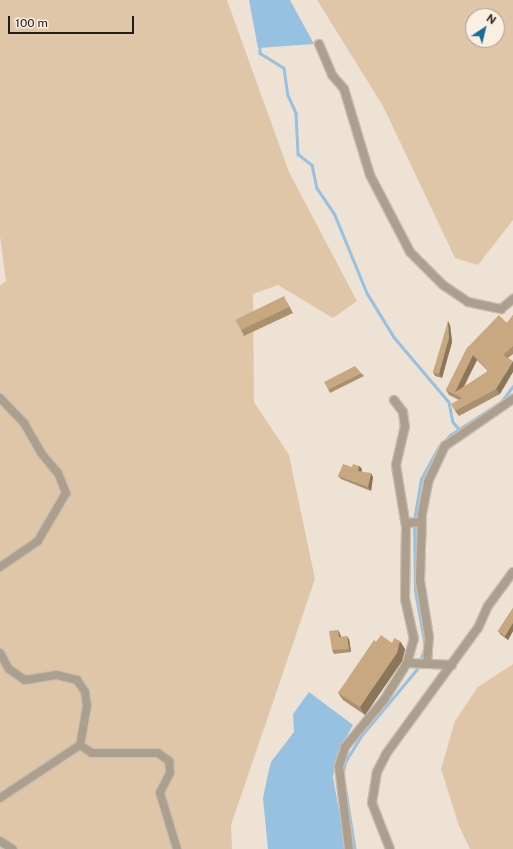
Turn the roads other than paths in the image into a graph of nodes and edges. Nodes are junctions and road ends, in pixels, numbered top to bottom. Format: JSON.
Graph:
{"nodes":[{"id":1,"x":319,"y":44,"type":"dead end"},
{"id":2,"x":513,"y":299,"type":"edge"},
{"id":3,"x":0,"y":398,"type":"edge"},
{"id":4,"x":513,"y":399,"type":"edge"},
{"id":5,"x":394,"y":400,"type":"dead end"},
{"id":6,"x":414,"y":522,"type":"junction"},
{"id":7,"x":0,"y":567,"type":"edge"},
{"id":8,"x":513,"y":572,"type":"edge"},
{"id":9,"x":0,"y":653,"type":"edge"},
{"id":10,"x":410,"y":663,"type":"junction"},
{"id":11,"x":425,"y":664,"type":"junction"},
{"id":12,"x":452,"y":665,"type":"junction"},
{"id":13,"x":80,"y":746,"type":"junction"},
{"id":14,"x":0,"y":798,"type":"edge"},
{"id":15,"x":0,"y":841,"type":"edge"},
{"id":16,"x":13,"y":849,"type":"edge"},
{"id":17,"x":177,"y":849,"type":"edge"},
{"id":18,"x":348,"y":849,"type":"edge"},
{"id":19,"x":390,"y":849,"type":"edge"}],
"edges":[{"from":1,"to":2,"type":"street"},
{"from":3,"to":7,"type":"street"},
{"from":4,"to":6,"type":"street"},
{"from":5,"to":6,"type":"street"},
{"from":6,"to":10,"type":"street"},
{"from":6,"to":11,"type":"street"},
{"from":8,"to":12,"type":"street"},
{"from":9,"to":13,"type":"street"},
{"from":10,"to":11,"type":"street"},
{"from":10,"to":18,"type":"street"},
{"from":11,"to":12,"type":"street"},
{"from":12,"to":19,"type":"street"},
{"from":13,"to":14,"type":"street"},
{"from":13,"to":17,"type":"street"},
{"from":15,"to":16,"type":"street"}]}
